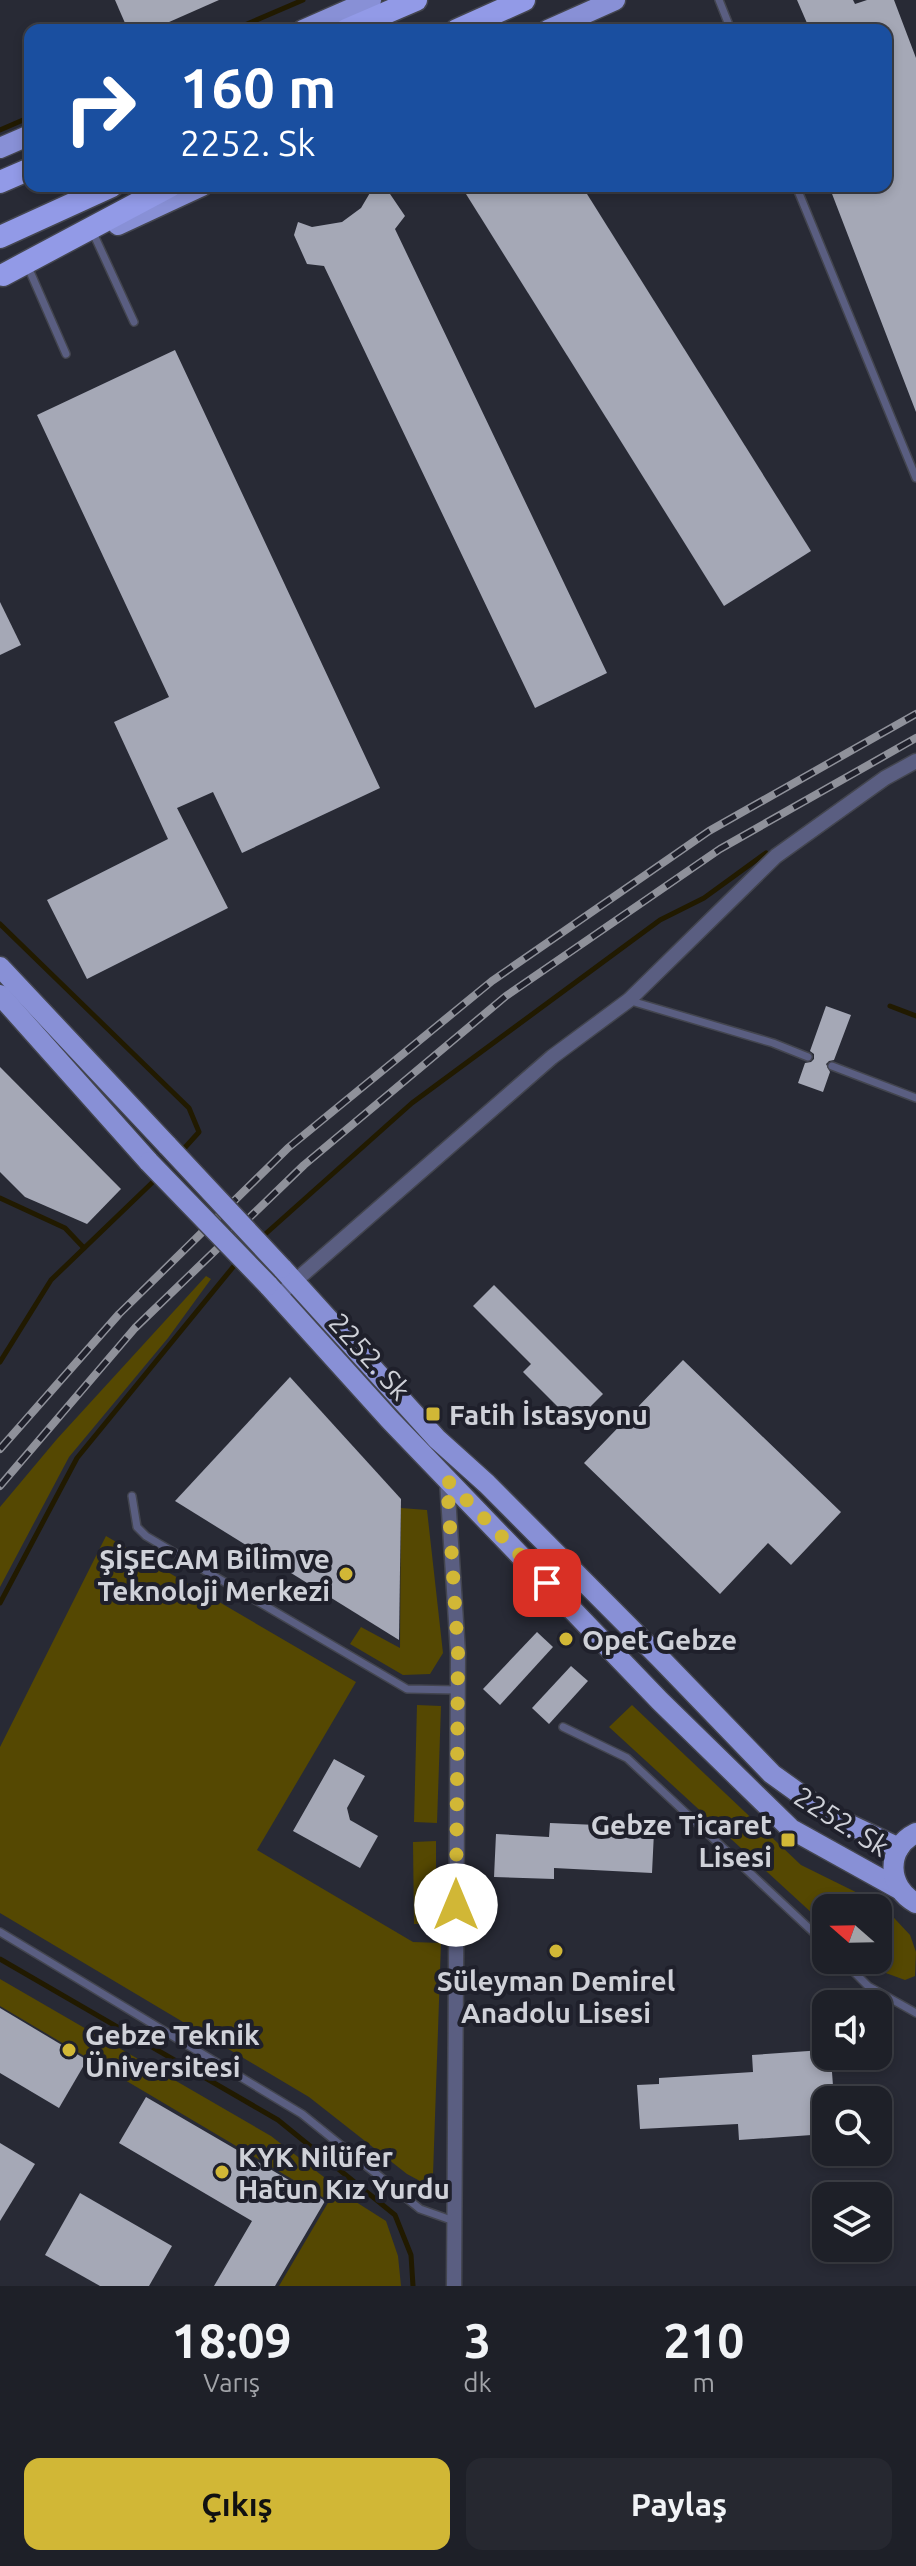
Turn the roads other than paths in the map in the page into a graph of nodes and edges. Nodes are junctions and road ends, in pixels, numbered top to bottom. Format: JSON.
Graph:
{"nodes":[{"id":1,"x":371,"y":0,"type":"edge"},
{"id":2,"x":416,"y":0,"type":"edge"},
{"id":3,"x":524,"y":0,"type":"edge"},
{"id":4,"x":615,"y":0,"type":"edge"},
{"id":5,"x":719,"y":0,"type":"edge"},
{"id":6,"x":501,"y":10,"type":"junction"},
{"id":7,"x":317,"y":24,"type":"edge"},
{"id":8,"x":360,"y":24,"type":"edge"},
{"id":9,"x":470,"y":24,"type":"edge"},
{"id":10,"x":475,"y":24,"type":"edge"},
{"id":11,"x":561,"y":24,"type":"edge"},
{"id":12,"x":729,"y":24,"type":"edge"},
{"id":13,"x":24,"y":138,"type":"edge"},
{"id":14,"x":0,"y":148,"type":"edge"},
{"id":15,"x":24,"y":162,"type":"edge"},
{"id":16,"x":0,"y":170,"type":"edge"},
{"id":17,"x":24,"y":172,"type":"edge"},
{"id":18,"x":0,"y":182,"type":"edge"},
{"id":19,"x":99,"y":192,"type":"edge"},
{"id":20,"x":159,"y":192,"type":"edge"},
{"id":21,"x":189,"y":192,"type":"edge"},
{"id":22,"x":798,"y":192,"type":"edge"},
{"id":23,"x":94,"y":235,"type":"junction"},
{"id":24,"x":0,"y":237,"type":"edge"},
{"id":25,"x":27,"y":265,"type":"junction"},
{"id":26,"x":2,"y":275,"type":"edge"},
{"id":27,"x":134,"y":322,"type":"dead end"},
{"id":28,"x":66,"y":354,"type":"dead end"},
{"id":29,"x":916,"y":478,"type":"edge"},
{"id":30,"x":916,"y":761,"type":"edge"},
{"id":31,"x":0,"y":967,"type":"edge"},
{"id":32,"x":0,"y":995,"type":"edge"},
{"id":33,"x":629,"y":1000,"type":"junction"},
{"id":34,"x":808,"y":1057,"type":"dead end"},
{"id":35,"x":832,"y":1066,"type":"dead end"},
{"id":36,"x":916,"y":1098,"type":"edge"},
{"id":37,"x":289,"y":1275,"type":"junction"},
{"id":38,"x":273,"y":1291,"type":"junction"},
{"id":39,"x":447,"y":1480,"type":"junction"},
{"id":40,"x":132,"y":1496,"type":"dead end"},
{"id":41,"x":457,"y":1690,"type":"junction"},
{"id":42,"x":563,"y":1727,"type":"dead end"},
{"id":43,"x":916,"y":1833,"type":"edge"},
{"id":44,"x":899,"y":1848,"type":"junction"},
{"id":45,"x":899,"y":1889,"type":"junction"},
{"id":46,"x":916,"y":1903,"type":"edge"},
{"id":47,"x":812,"y":1931,"type":"edge"},
{"id":48,"x":0,"y":1932,"type":"edge"},
{"id":49,"x":856,"y":1974,"type":"edge"},
{"id":50,"x":916,"y":2013,"type":"edge"},
{"id":51,"x":454,"y":2221,"type":"junction"},
{"id":52,"x":454,"y":2286,"type":"edge"}],
"edges":[{"from":1,"to":7,"type":"main road"},
{"from":2,"to":8,"type":"highway"},
{"from":3,"to":6,"type":"highway"},
{"from":4,"to":11,"type":"main road"},
{"from":5,"to":12,"type":"lane"},
{"from":6,"to":9,"type":"highway"},
{"from":6,"to":10,"type":"highway"},
{"from":13,"to":14,"type":"main road"},
{"from":15,"to":16,"type":"highway"},
{"from":17,"to":18,"type":"highway"},
{"from":19,"to":24,"type":"highway"},
{"from":20,"to":26,"type":"highway"},
{"from":21,"to":23,"type":"main road"},
{"from":22,"to":29,"type":"lane"},
{"from":23,"to":25,"type":"main road"},
{"from":23,"to":27,"type":"lane"},
{"from":25,"to":26,"type":"main road"},
{"from":25,"to":28,"type":"lane"},
{"from":30,"to":33,"type":"street"},
{"from":31,"to":37,"type":"main road","name":"2252. Sk","bridge":true},
{"from":32,"to":38,"type":"main road","name":"2252. Sk","bridge":true},
{"from":33,"to":34,"type":"lane"},
{"from":33,"to":37,"type":"street"},
{"from":35,"to":36,"type":"lane"},
{"from":37,"to":38,"type":"street"},
{"from":37,"to":44,"type":"main road","name":"2252. Sk"},
{"from":38,"to":39,"type":"main road","name":"2252. Sk"},
{"from":39,"to":41,"type":"street"},
{"from":39,"to":45,"type":"main road","name":"2252. Sk"},
{"from":40,"to":41,"type":"lane"},
{"from":41,"to":51,"type":"street"},
{"from":42,"to":47,"type":"lane"},
{"from":43,"to":44,"type":"main road"},
{"from":44,"to":45,"type":"main road"},
{"from":45,"to":46,"type":"main road","name":"2252. Sk"},
{"from":48,"to":51,"type":"lane"},
{"from":49,"to":50,"type":"lane"},
{"from":51,"to":52,"type":"street"}]}
